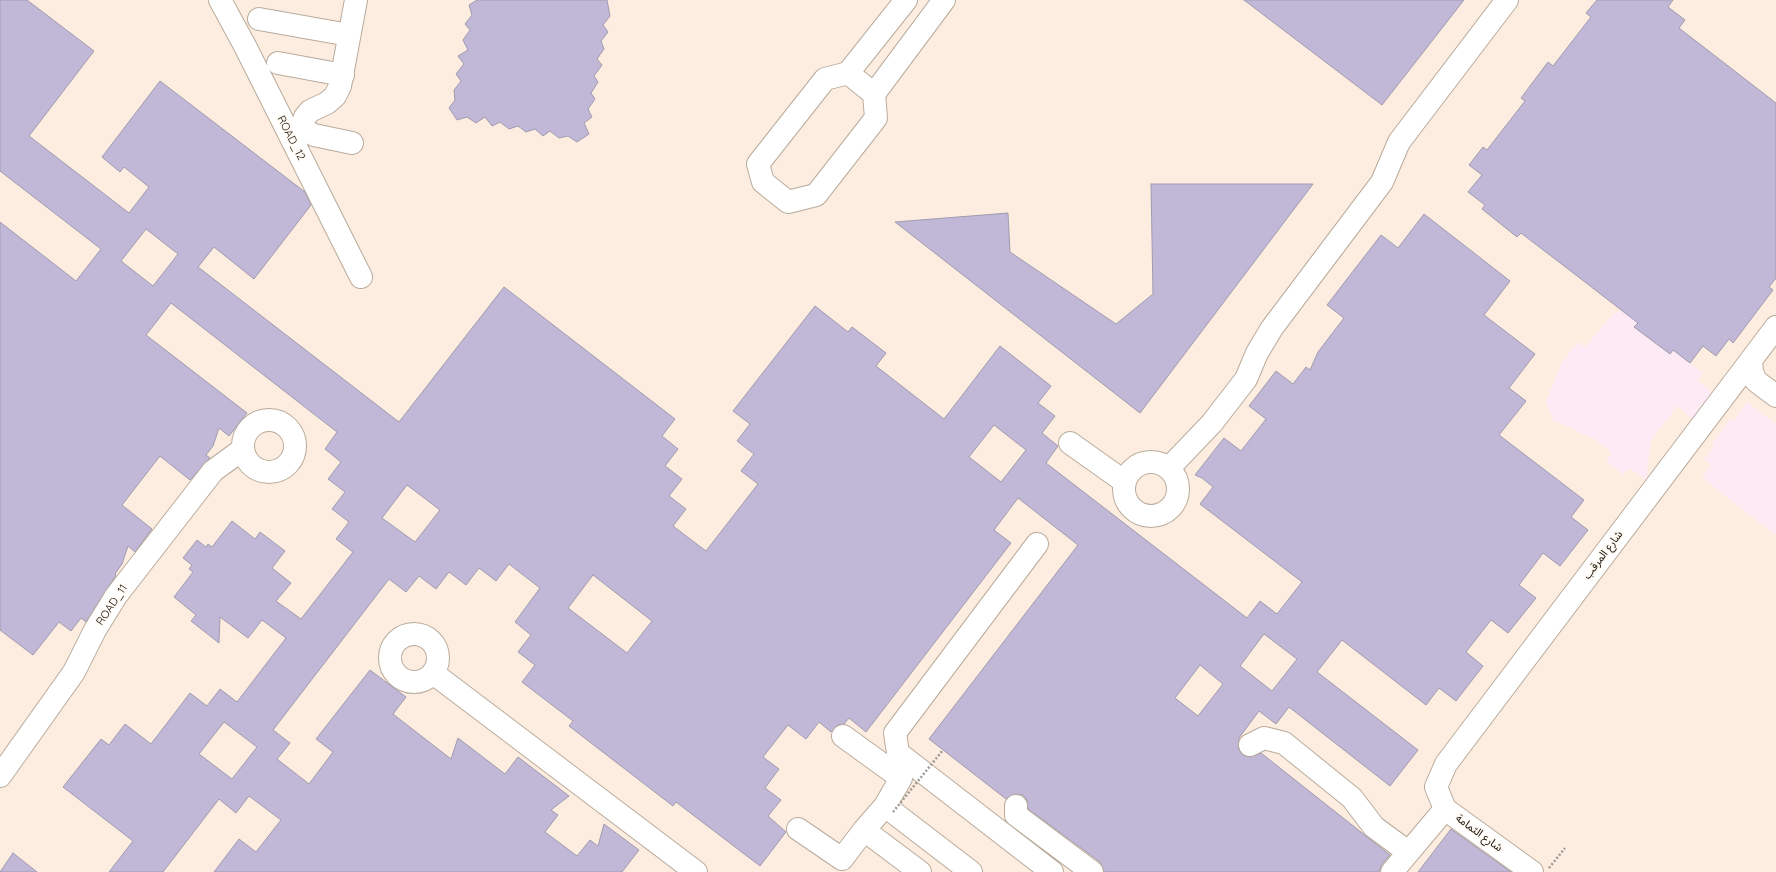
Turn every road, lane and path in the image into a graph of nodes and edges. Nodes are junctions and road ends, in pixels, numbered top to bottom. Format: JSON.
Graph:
{"nodes":[{"id":1,"x":220,"y":0,"type":"edge"},
{"id":2,"x":356,"y":0,"type":"edge"},
{"id":3,"x":906,"y":0,"type":"edge"},
{"id":4,"x":944,"y":0,"type":"edge"},
{"id":5,"x":1507,"y":0,"type":"edge"},
{"id":6,"x":259,"y":19,"type":"dead end"},
{"id":7,"x":349,"y":35,"type":"junction"},
{"id":8,"x":278,"y":63,"type":"dead end"},
{"id":9,"x":848,"y":73,"type":"junction"},
{"id":10,"x":343,"y":75,"type":"junction"},
{"id":11,"x":874,"y":94,"type":"junction"},
{"id":12,"x":352,"y":143,"type":"dead end"},
{"id":13,"x":361,"y":277,"type":"dead end"},
{"id":14,"x":1776,"y":327,"type":"edge"},
{"id":15,"x":1750,"y":361,"type":"junction"},
{"id":16,"x":1776,"y":396,"type":"edge"},
{"id":17,"x":1070,"y":443,"type":"dead end"},
{"id":18,"x":243,"y":449,"type":"dead end"},
{"id":19,"x":1168,"y":468,"type":"junction"},
{"id":20,"x":1125,"y":482,"type":"junction"},
{"id":21,"x":1037,"y":544,"type":"dead end"},
{"id":22,"x":433,"y":673,"type":"dead end"},
{"id":23,"x":843,"y":736,"type":"dead end"},
{"id":24,"x":1250,"y":745,"type":"dead end"},
{"id":25,"x":943,"y":750,"type":"dead end"},
{"id":26,"x":0,"y":776,"type":"edge"},
{"id":27,"x":1436,"y":787,"type":"joint"},
{"id":28,"x":1016,"y":806,"type":"dead end"},
{"id":29,"x":889,"y":809,"type":"junction"},
{"id":30,"x":1445,"y":809,"type":"junction"},
{"id":31,"x":798,"y":829,"type":"dead end"},
{"id":32,"x":864,"y":830,"type":"junction"},
{"id":33,"x":1564,"y":848,"type":"dead end"},
{"id":34,"x":1408,"y":852,"type":"junction"},
{"id":35,"x":696,"y":872,"type":"edge"},
{"id":36,"x":920,"y":872,"type":"edge"},
{"id":37,"x":971,"y":872,"type":"edge"},
{"id":38,"x":1052,"y":872,"type":"edge"},
{"id":39,"x":1092,"y":872,"type":"edge"},
{"id":40,"x":1392,"y":872,"type":"edge"},
{"id":41,"x":1532,"y":872,"type":"edge"},
{"id":42,"x":1546,"y":872,"type":"edge"}],
"edges":[{"from":1,"to":13,"type":"street","name":"ROAD_12"},
{"from":2,"to":7,"type":"street"},
{"from":3,"to":9,"type":"street"},
{"from":4,"to":11,"type":"street"},
{"from":5,"to":19,"type":"street"},
{"from":6,"to":7,"type":"street"},
{"from":7,"to":10,"type":"street"},
{"from":8,"to":10,"type":"street"},
{"from":9,"to":11,"type":"street"},
{"from":9,"to":11,"type":"street"},
{"from":10,"to":12,"type":"street"},
{"from":14,"to":15,"type":"street","name":"شارع المرقب"},
{"from":15,"to":16,"type":"street"},
{"from":15,"to":27,"type":"street","name":"شارع المرقب"},
{"from":17,"to":20,"type":"street"},
{"from":18,"to":26,"type":"street","name":"ROAD_11"},
{"from":19,"to":20,"type":"street"},
{"from":19,"to":20,"type":"street"},
{"from":21,"to":38,"type":"street"},
{"from":22,"to":35,"type":"street"},
{"from":23,"to":29,"type":"street"},
{"from":24,"to":34,"type":"street"},
{"from":25,"to":29,"type":"path","bridge":true},
{"from":27,"to":30,"type":"street","name":"شارع الثمامة"},
{"from":28,"to":39,"type":"street"},
{"from":29,"to":32,"type":"street"},
{"from":29,"to":37,"type":"street"},
{"from":30,"to":34,"type":"street"},
{"from":30,"to":41,"type":"street","name":"شارع الثمامة"},
{"from":31,"to":32,"type":"street"},
{"from":32,"to":36,"type":"street"},
{"from":33,"to":42,"type":"path"},
{"from":34,"to":40,"type":"street"}]}
